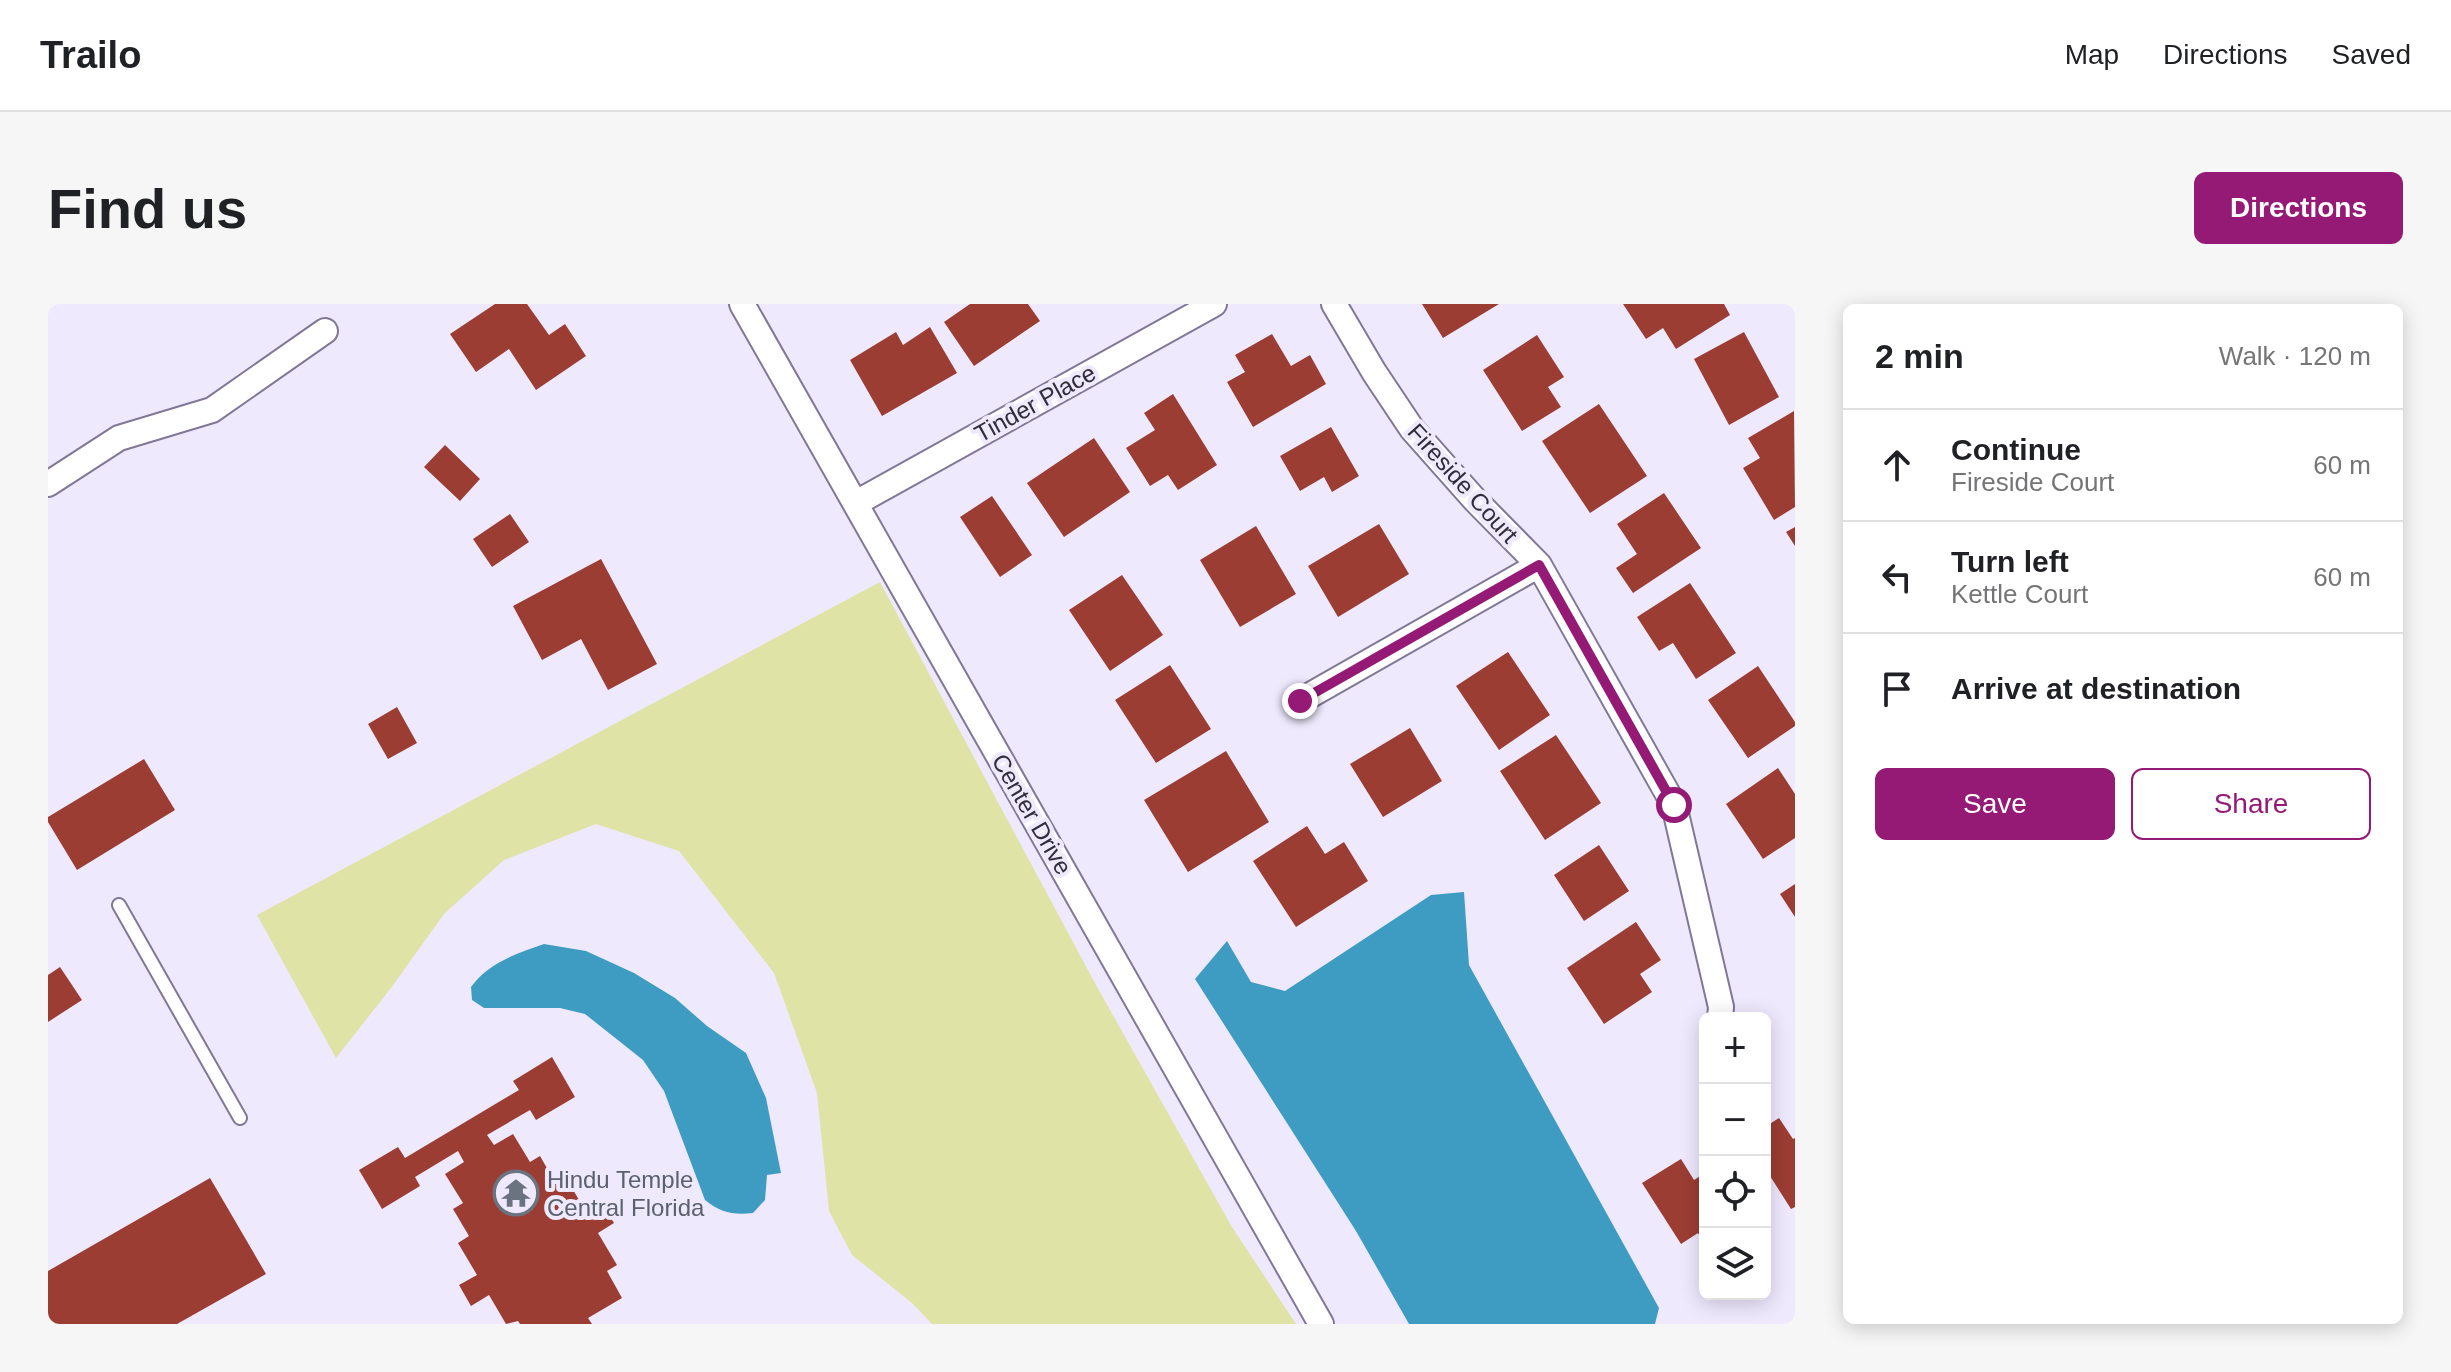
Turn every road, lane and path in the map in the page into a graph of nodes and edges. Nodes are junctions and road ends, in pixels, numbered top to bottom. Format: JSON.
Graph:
{"nodes":[{"id":1,"x":742,"y":304,"type":"edge"},
{"id":2,"x":1214,"y":304,"type":"edge"},
{"id":3,"x":1334,"y":304,"type":"edge"},
{"id":4,"x":325,"y":331,"type":"dead end"},
{"id":5,"x":48,"y":484,"type":"edge"},
{"id":6,"x":856,"y":503,"type":"junction"},
{"id":7,"x":1539,"y":565,"type":"junction"},
{"id":8,"x":1300,"y":701,"type":"dead end"},
{"id":9,"x":119,"y":905,"type":"dead end"},
{"id":10,"x":1721,"y":1012,"type":"edge"},
{"id":11,"x":240,"y":1118,"type":"dead end"},
{"id":12,"x":1321,"y":1324,"type":"edge"}],
"edges":[{"from":1,"to":6,"type":"street","name":"Center Drive"},
{"from":2,"to":6,"type":"street","name":"Tinder Place"},
{"from":3,"to":7,"type":"street","name":"Fireside Court"},
{"from":4,"to":5,"type":"street"},
{"from":6,"to":12,"type":"street","name":"Center Drive"},
{"from":7,"to":8,"type":"street"},
{"from":7,"to":10,"type":"street","name":"Fireside Court"},
{"from":9,"to":11,"type":"lane"}]}
